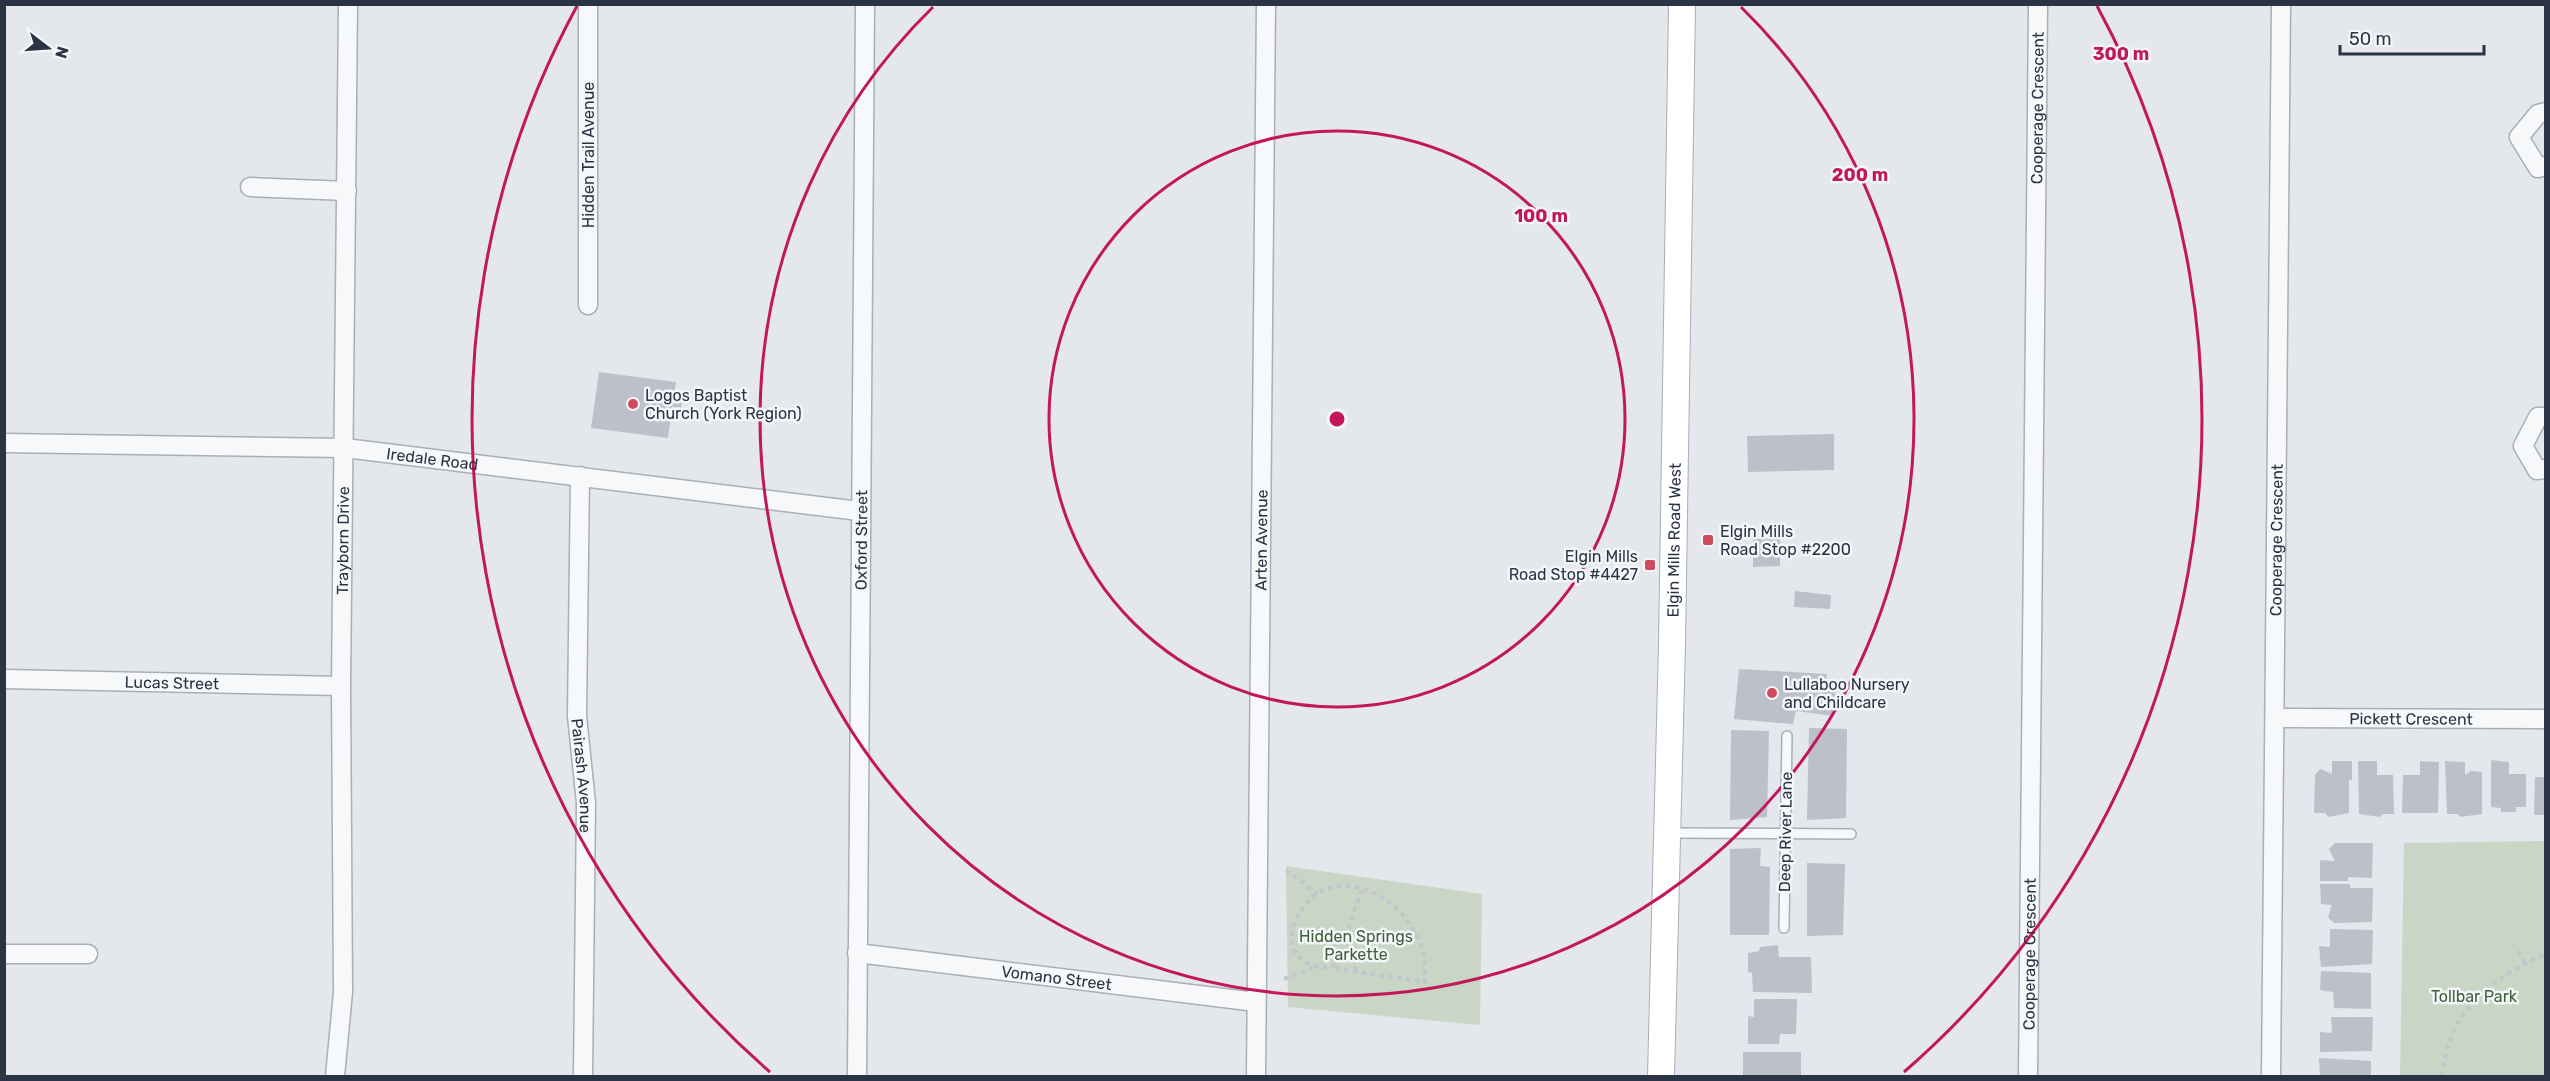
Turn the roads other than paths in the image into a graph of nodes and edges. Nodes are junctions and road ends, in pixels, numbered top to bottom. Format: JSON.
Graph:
{"nodes":[{"id":1,"x":348,"y":4,"type":"edge"},
{"id":2,"x":588,"y":4,"type":"edge"},
{"id":3,"x":865,"y":4,"type":"edge"},
{"id":4,"x":1266,"y":4,"type":"edge"},
{"id":5,"x":1682,"y":4,"type":"edge"},
{"id":6,"x":2038,"y":4,"type":"edge"},
{"id":7,"x":2281,"y":4,"type":"edge"},
{"id":8,"x":2546,"y":112,"type":"edge"},
{"id":9,"x":2546,"y":166,"type":"edge"},
{"id":10,"x":250,"y":187,"type":"dead end"},
{"id":11,"x":347,"y":191,"type":"junction"},
{"id":12,"x":588,"y":305,"type":"dead end"},
{"id":13,"x":2546,"y":417,"type":"edge"},
{"id":14,"x":4,"y":443,"type":"edge"},
{"id":15,"x":345,"y":448,"type":"junction"},
{"id":16,"x":2546,"y":469,"type":"edge"},
{"id":17,"x":580,"y":476,"type":"junction"},
{"id":18,"x":859,"y":511,"type":"junction"},
{"id":19,"x":4,"y":679,"type":"edge"},
{"id":20,"x":341,"y":686,"type":"junction"},
{"id":21,"x":2276,"y":718,"type":"junction"},
{"id":22,"x":2546,"y":718,"type":"edge"},
{"id":23,"x":1787,"y":736,"type":"dead end"},
{"id":24,"x":1668,"y":833,"type":"junction"},
{"id":25,"x":1784,"y":834,"type":"junction"},
{"id":26,"x":1851,"y":834,"type":"dead end"},
{"id":27,"x":1784,"y":928,"type":"dead end"},
{"id":28,"x":857,"y":953,"type":"junction"},
{"id":29,"x":4,"y":954,"type":"edge"},
{"id":30,"x":88,"y":954,"type":"dead end"},
{"id":31,"x":1256,"y":1002,"type":"junction"},
{"id":32,"x":335,"y":1077,"type":"edge"},
{"id":33,"x":583,"y":1077,"type":"edge"},
{"id":34,"x":857,"y":1077,"type":"edge"},
{"id":35,"x":1256,"y":1077,"type":"edge"},
{"id":36,"x":1661,"y":1077,"type":"edge"},
{"id":37,"x":2028,"y":1077,"type":"edge"},
{"id":38,"x":2271,"y":1077,"type":"edge"}],
"edges":[{"from":1,"to":11,"type":"street","name":"Trayborn Drive"},
{"from":2,"to":12,"type":"street","name":"Hidden Trail Avenue"},
{"from":3,"to":18,"type":"street","name":"Oxford Street"},
{"from":4,"to":31,"type":"street","name":"Arten Avenue"},
{"from":5,"to":24,"type":"main road","name":"Elgin Mills Road West"},
{"from":6,"to":37,"type":"street","name":"Cooperage Crescent"},
{"from":7,"to":21,"type":"street","name":"Cooperage Crescent"},
{"from":8,"to":9,"type":"street"},
{"from":10,"to":11,"type":"street"},
{"from":11,"to":15,"type":"street","name":"Trayborn Drive"},
{"from":13,"to":16,"type":"street"},
{"from":14,"to":15,"type":"street","name":"Iredale Road"},
{"from":15,"to":17,"type":"street","name":"Iredale Road"},
{"from":15,"to":20,"type":"street","name":"Trayborn Drive"},
{"from":17,"to":18,"type":"street","name":"Iredale Road"},
{"from":17,"to":33,"type":"street","name":"Pairash Avenue"},
{"from":18,"to":28,"type":"street","name":"Oxford Street"},
{"from":19,"to":20,"type":"street","name":"Lucas Street"},
{"from":20,"to":32,"type":"street","name":"Trayborn Drive"},
{"from":21,"to":22,"type":"street","name":"Pickett Crescent"},
{"from":21,"to":38,"type":"street","name":"Cooperage Crescent"},
{"from":23,"to":25,"type":"lane","name":"Deep River Lane"},
{"from":24,"to":25,"type":"lane"},
{"from":24,"to":36,"type":"main road","name":"Elgin Mills Road West"},
{"from":25,"to":26,"type":"lane"},
{"from":25,"to":27,"type":"lane","name":"Deep River Lane"},
{"from":28,"to":31,"type":"street","name":"Vomano Street"},
{"from":28,"to":34,"type":"street","name":"Oxford Street"},
{"from":29,"to":30,"type":"street"},
{"from":31,"to":35,"type":"street","name":"Arten Avenue"}]}
